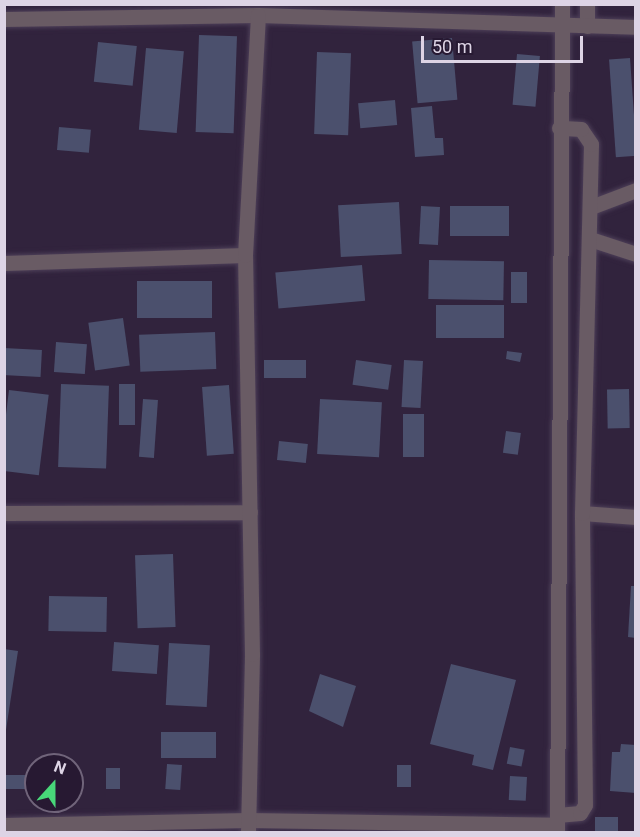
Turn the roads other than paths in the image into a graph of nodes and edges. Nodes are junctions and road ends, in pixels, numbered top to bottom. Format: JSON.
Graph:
{"nodes":[{"id":1,"x":562,"y":4,"type":"edge"},
{"id":2,"x":587,"y":4,"type":"edge"},
{"id":3,"x":258,"y":15,"type":"junction"},
{"id":4,"x":4,"y":19,"type":"edge"},
{"id":5,"x":562,"y":25,"type":"junction"},
{"id":6,"x":587,"y":26,"type":"junction"},
{"id":7,"x":636,"y":27,"type":"edge"},
{"id":8,"x":559,"y":128,"type":"junction"},
{"id":9,"x":636,"y":190,"type":"edge"},
{"id":10,"x":591,"y":207,"type":"junction"},
{"id":11,"x":590,"y":239,"type":"junction"},
{"id":12,"x":636,"y":254,"type":"edge"},
{"id":13,"x":245,"y":255,"type":"junction"},
{"id":14,"x":4,"y":263,"type":"edge"},
{"id":15,"x":249,"y":512,"type":"junction"},
{"id":16,"x":4,"y":513,"type":"edge"},
{"id":17,"x":582,"y":513,"type":"junction"},
{"id":18,"x":636,"y":517,"type":"edge"},
{"id":19,"x":557,"y":824,"type":"edge"},
{"id":20,"x":4,"y":825,"type":"edge"},
{"id":21,"x":248,"y":826,"type":"edge"}],
"edges":[{"from":1,"to":5,"type":"street"},
{"from":2,"to":6,"type":"street"},
{"from":3,"to":4,"type":"street"},
{"from":3,"to":5,"type":"street"},
{"from":3,"to":13,"type":"street"},
{"from":5,"to":6,"type":"street"},
{"from":5,"to":8,"type":"street"},
{"from":6,"to":7,"type":"street"},
{"from":8,"to":10,"type":"street"},
{"from":8,"to":19,"type":"street"},
{"from":9,"to":10,"type":"street"},
{"from":10,"to":11,"type":"street"},
{"from":11,"to":12,"type":"street"},
{"from":11,"to":17,"type":"street"},
{"from":13,"to":14,"type":"street"},
{"from":13,"to":15,"type":"street"},
{"from":15,"to":16,"type":"street"},
{"from":15,"to":21,"type":"street"},
{"from":17,"to":18,"type":"street"},
{"from":17,"to":19,"type":"street"},
{"from":19,"to":21,"type":"street"},
{"from":20,"to":21,"type":"street"}]}
